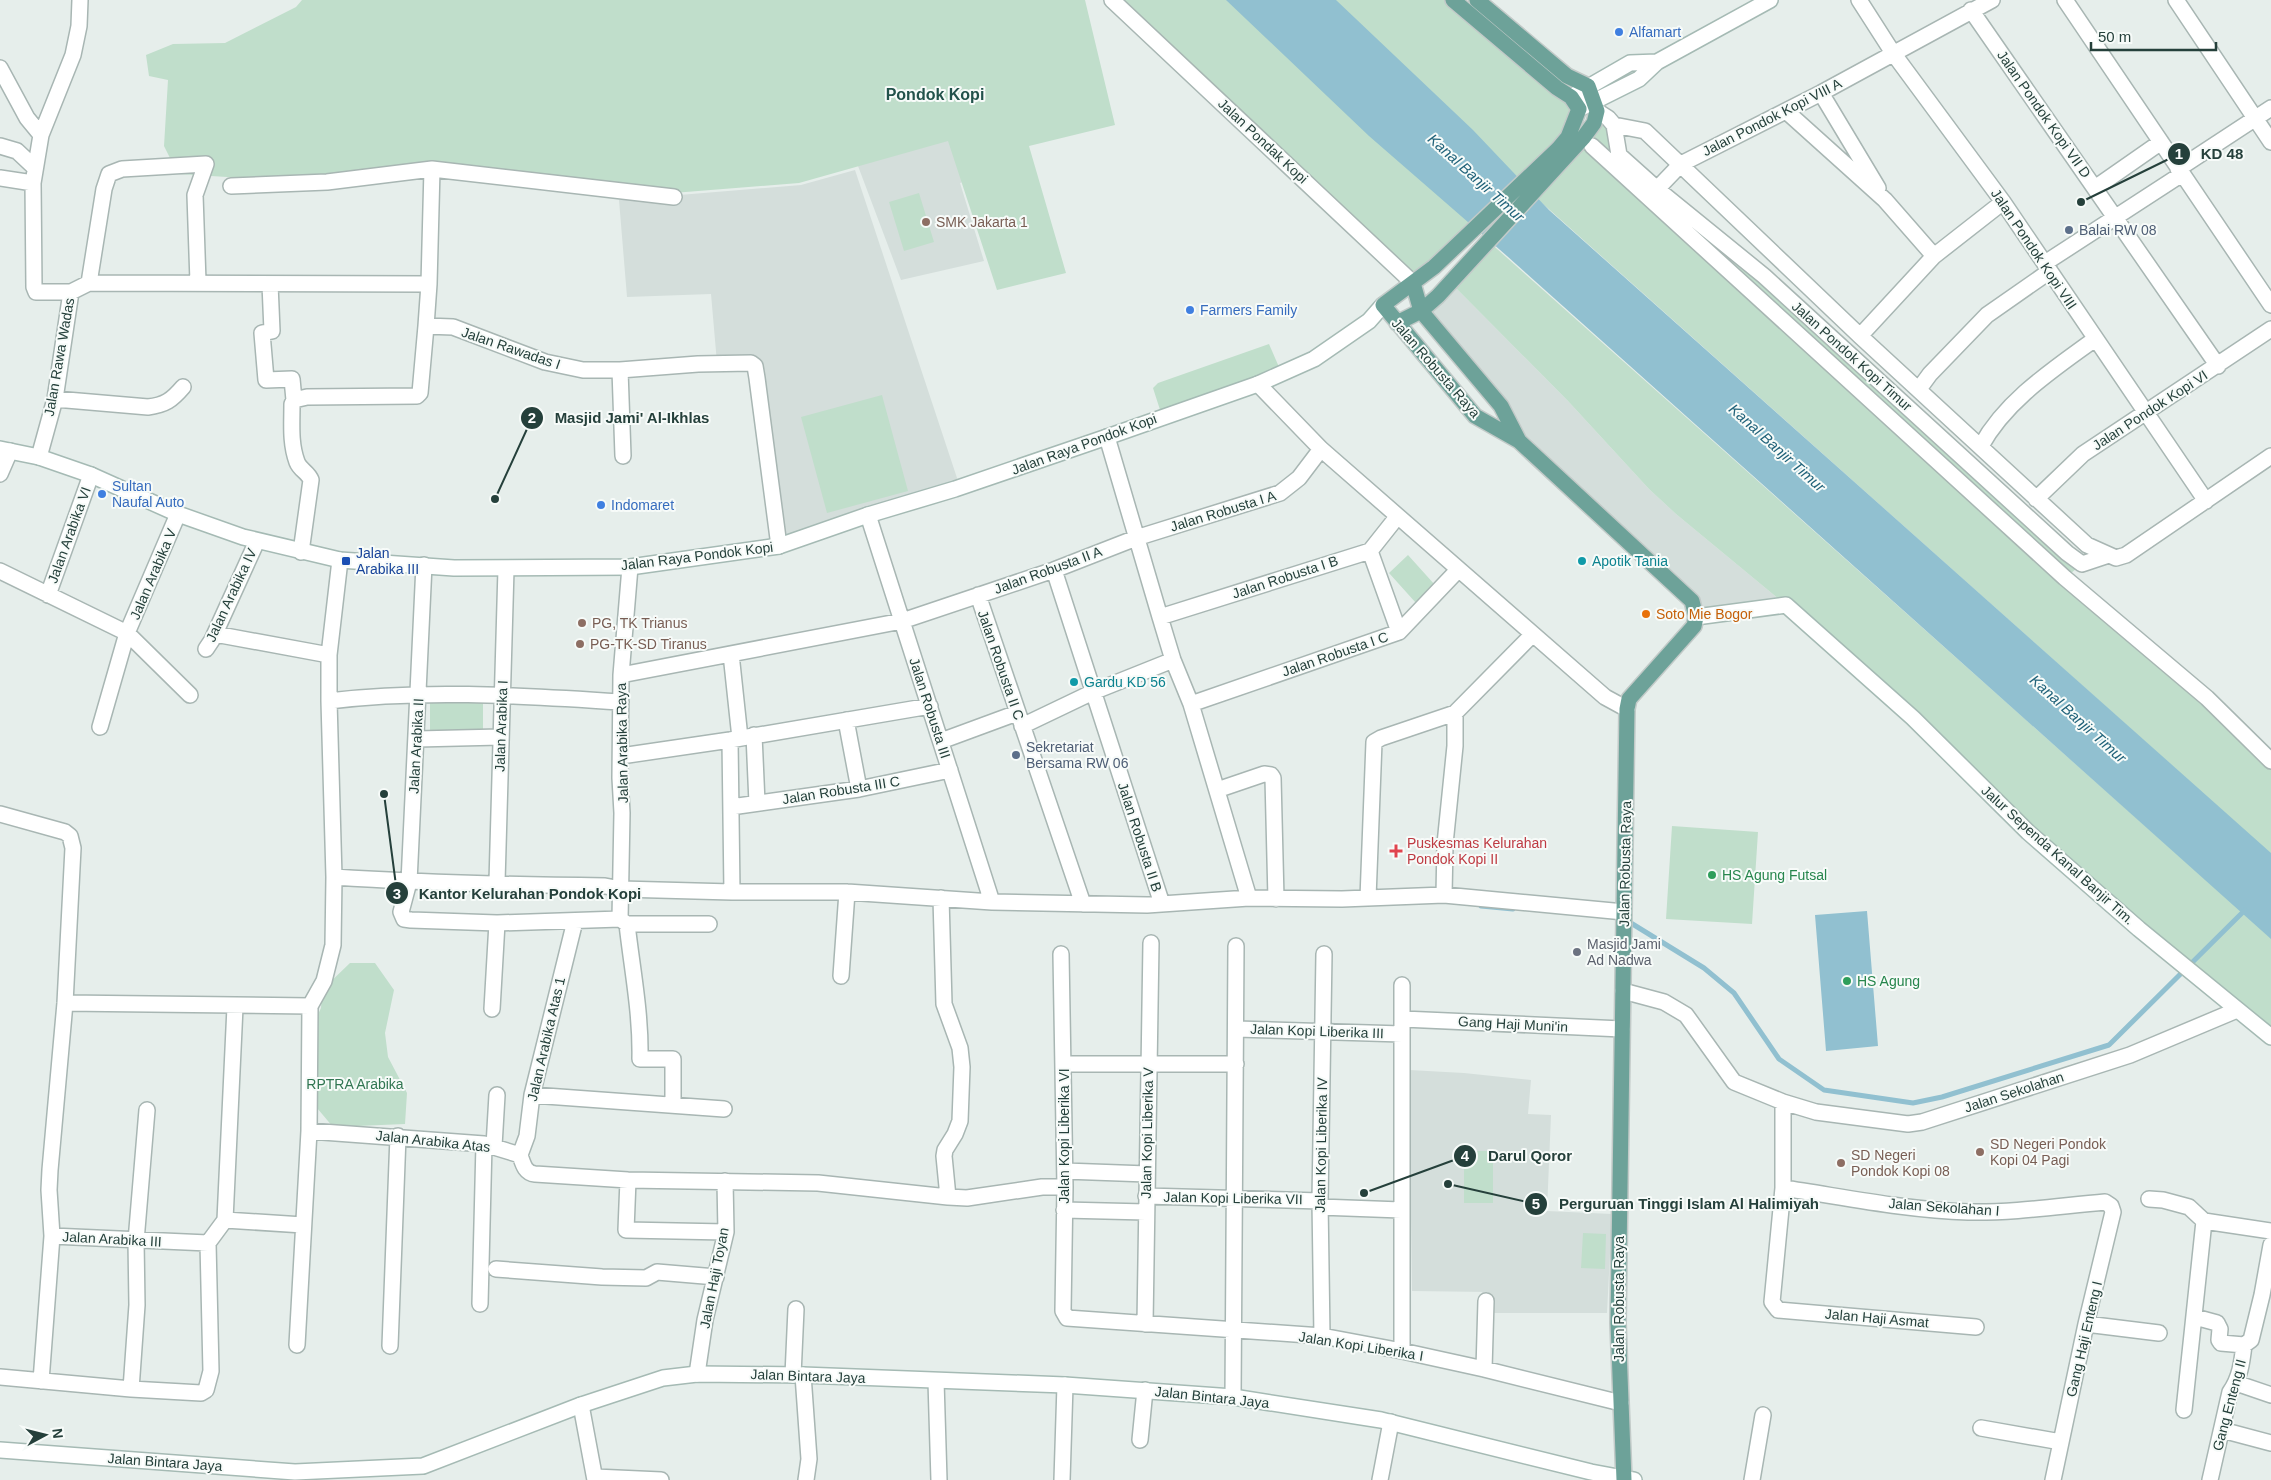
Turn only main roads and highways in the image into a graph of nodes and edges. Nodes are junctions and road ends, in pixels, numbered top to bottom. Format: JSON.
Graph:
{"nodes":[{"id":1,"x":1453,"y":0,"type":"edge"},
{"id":2,"x":1477,"y":0,"type":"edge"},
{"id":3,"x":1563,"y":153,"type":"junction"},
{"id":4,"x":1413,"y":283,"type":"junction"},
{"id":5,"x":1383,"y":305,"type":"joint"},
{"id":6,"x":1420,"y":311,"type":"junction"},
{"id":7,"x":1397,"y":323,"type":"junction"},
{"id":8,"x":1519,"y":441,"type":"junction"},
{"id":9,"x":1627,"y":1480,"type":"edge"}],
"edges":[{"from":1,"to":3,"type":"main road","name":"Jalan Raya Pondok Kopi"},
{"from":2,"to":3,"type":"main road","name":"Jalan Raya Pondok Kopi"},
{"from":3,"to":4,"type":"main road","name":"Jalan Raya Pondok Kopi"},
{"from":3,"to":6,"type":"main road","name":"Jalan Raya Pondok Kopi"},
{"from":4,"to":5,"type":"main road","name":"Jalan Raya Pondok Kopi"},
{"from":4,"to":6,"type":"main road","name":"Jalan Robusta Raya"},
{"from":5,"to":7,"type":"main road","name":"Jalan Robusta Raya"},
{"from":6,"to":7,"type":"main road","name":"Jalan Raya Pondok Kopi"},
{"from":6,"to":8,"type":"main road","name":"Jalan Robusta Raya"},
{"from":7,"to":8,"type":"main road","name":"Jalan Robusta Raya"},
{"from":8,"to":9,"type":"main road","name":"Jalan Robusta Raya"}]}
